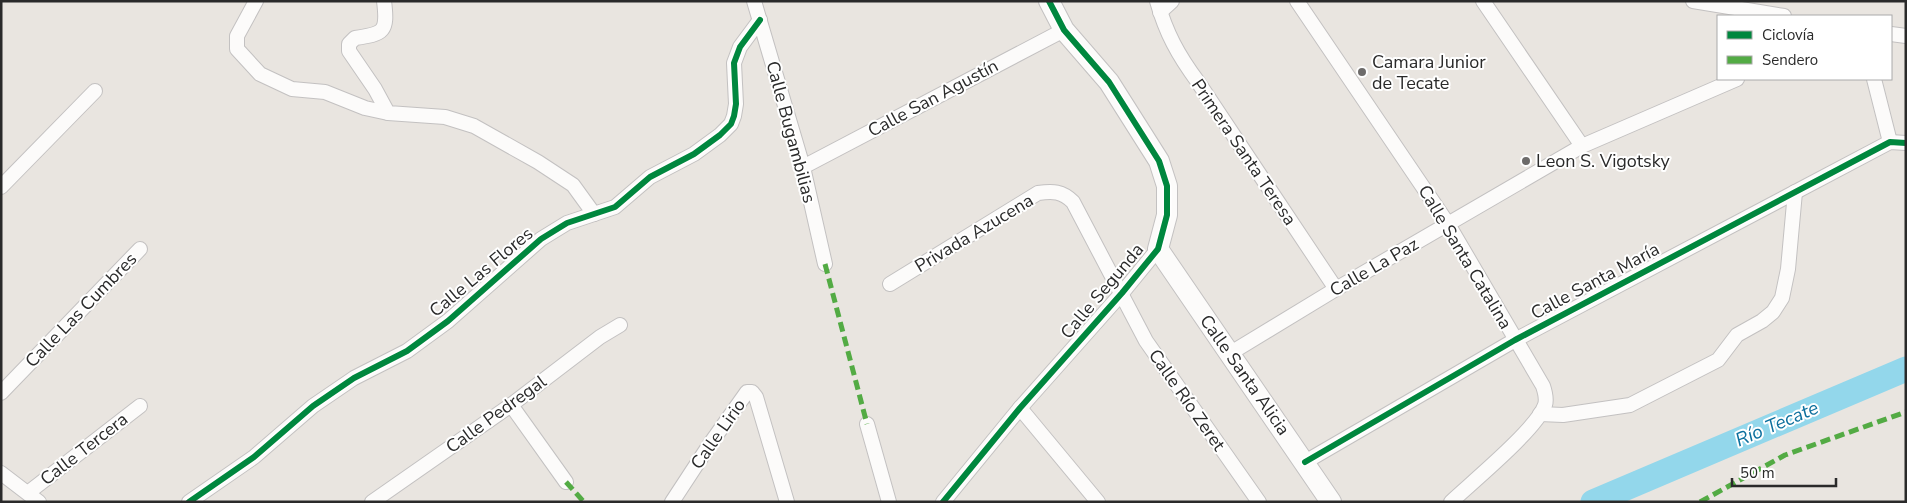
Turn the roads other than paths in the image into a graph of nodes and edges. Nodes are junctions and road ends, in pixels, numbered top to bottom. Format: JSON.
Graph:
{"nodes":[{"id":1,"x":256,"y":1,"type":"edge"},
{"id":2,"x":384,"y":1,"type":"edge"},
{"id":3,"x":754,"y":1,"type":"edge"},
{"id":4,"x":1049,"y":1,"type":"edge"},
{"id":5,"x":1172,"y":1,"type":"edge"},
{"id":6,"x":1297,"y":1,"type":"edge"},
{"id":7,"x":1483,"y":1,"type":"edge"},
{"id":8,"x":1693,"y":1,"type":"edge"},
{"id":9,"x":1158,"y":6,"type":"edge"},
{"id":10,"x":1778,"y":15,"type":"edge"},
{"id":11,"x":760,"y":20,"type":"junction"},
{"id":12,"x":1064,"y":30,"type":"junction"},
{"id":13,"x":1892,"y":34,"type":"edge"},
{"id":14,"x":1906,"y":36,"type":"edge"},
{"id":15,"x":1735,"y":80,"type":"edge"},
{"id":16,"x":1874,"y":80,"type":"edge"},
{"id":17,"x":95,"y":91,"type":"dead end"},
{"id":18,"x":388,"y":113,"type":"junction"},
{"id":19,"x":1890,"y":142,"type":"junction"},
{"id":20,"x":1906,"y":143,"type":"edge"},
{"id":21,"x":1582,"y":146,"type":"junction"},
{"id":22,"x":802,"y":167,"type":"junction"},
{"id":23,"x":1,"y":187,"type":"edge"},
{"id":24,"x":1795,"y":192,"type":"junction"},
{"id":25,"x":594,"y":214,"type":"junction"},
{"id":26,"x":1448,"y":224,"type":"junction"},
{"id":27,"x":140,"y":249,"type":"dead end"},
{"id":28,"x":1158,"y":249,"type":"junction"},
{"id":29,"x":825,"y":264,"type":"dead end"},
{"id":30,"x":890,"y":284,"type":"dead end"},
{"id":31,"x":1336,"y":289,"type":"junction"},
{"id":32,"x":1122,"y":294,"type":"junction"},
{"id":33,"x":620,"y":325,"type":"dead end"},
{"id":34,"x":1515,"y":340,"type":"junction"},
{"id":35,"x":1230,"y":354,"type":"junction"},
{"id":36,"x":1,"y":393,"type":"edge"},
{"id":37,"x":140,"y":406,"type":"dead end"},
{"id":38,"x":511,"y":406,"type":"junction"},
{"id":39,"x":1020,"y":408,"type":"junction"},
{"id":40,"x":1540,"y":414,"type":"junction"},
{"id":41,"x":867,"y":424,"type":"dead end"},
{"id":42,"x":1305,"y":462,"type":"junction"},
{"id":43,"x":1,"y":473,"type":"edge"},
{"id":44,"x":566,"y":482,"type":"dead end"},
{"id":45,"x":34,"y":497,"type":"edge"},
{"id":46,"x":188,"y":502,"type":"edge"},
{"id":47,"x":372,"y":502,"type":"edge"},
{"id":48,"x":672,"y":502,"type":"edge"},
{"id":49,"x":787,"y":502,"type":"edge"},
{"id":50,"x":889,"y":502,"type":"edge"},
{"id":51,"x":944,"y":502,"type":"edge"},
{"id":52,"x":1098,"y":502,"type":"edge"},
{"id":53,"x":1259,"y":502,"type":"edge"},
{"id":54,"x":1331,"y":502,"type":"edge"},
{"id":55,"x":1451,"y":502,"type":"edge"}],
"edges":[{"from":1,"to":18,"type":"street"},
{"from":2,"to":18,"type":"street"},
{"from":3,"to":11,"type":"street","name":"Calle Bugambilias"},
{"from":4,"to":12,"type":"street","name":"Calle Segunda"},
{"from":5,"to":9,"type":"street"},
{"from":6,"to":26,"type":"street","name":"Calle Santa Catalina"},
{"from":7,"to":21,"type":"street"},
{"from":8,"to":10,"type":"street"},
{"from":9,"to":31,"type":"street","name":"Primera Santa Teresa"},
{"from":11,"to":22,"type":"street","name":"Calle Bugambilias"},
{"from":11,"to":25,"type":"street","name":"Calle Las Flores"},
{"from":12,"to":22,"type":"street","name":"Calle San Agustín"},
{"from":12,"to":28,"type":"street","name":"Calle Segunda"},
{"from":13,"to":14,"type":"street"},
{"from":15,"to":21,"type":"street","name":"Calle La Paz"},
{"from":16,"to":19,"type":"street"},
{"from":17,"to":23,"type":"street"},
{"from":18,"to":25,"type":"street"},
{"from":19,"to":20,"type":"street"},
{"from":19,"to":24,"type":"street","name":"Calle Santa María"},
{"from":21,"to":26,"type":"street","name":"Calle La Paz"},
{"from":22,"to":29,"type":"street","name":"Calle Bugambilias"},
{"from":24,"to":34,"type":"street","name":"Calle Santa María"},
{"from":24,"to":40,"type":"street"},
{"from":25,"to":46,"type":"street","name":"Calle Las Flores"},
{"from":26,"to":31,"type":"street","name":"Calle La Paz"},
{"from":26,"to":34,"type":"street","name":"Calle Santa Catalina"},
{"from":27,"to":36,"type":"street","name":"Calle Las Cumbres"},
{"from":28,"to":32,"type":"street","name":"Calle Segunda"},
{"from":28,"to":35,"type":"street","name":"Calle Santa Alicia"},
{"from":30,"to":32,"type":"street","name":"Privada Azucena"},
{"from":31,"to":35,"type":"street","name":"Calle La Paz"},
{"from":32,"to":39,"type":"street","name":"Calle Segunda"},
{"from":32,"to":53,"type":"street","name":"Calle Río Zeret"},
{"from":33,"to":38,"type":"street","name":"Calle Pedregal"},
{"from":34,"to":40,"type":"street","name":"Calle Santa Catalina"},
{"from":34,"to":42,"type":"street","name":"Calle Santa María"},
{"from":35,"to":42,"type":"street","name":"Calle Santa Alicia"},
{"from":37,"to":45,"type":"street","name":"Calle Tercera"},
{"from":38,"to":44,"type":"street"},
{"from":38,"to":47,"type":"street","name":"Calle Pedregal"},
{"from":39,"to":51,"type":"street","name":"Calle Segunda"},
{"from":39,"to":52,"type":"street"},
{"from":40,"to":55,"type":"street","name":"Calle Santa Catalina"},
{"from":41,"to":50,"type":"street"},
{"from":42,"to":54,"type":"street","name":"Calle Santa Alicia"},
{"from":43,"to":45,"type":"street"},
{"from":48,"to":49,"type":"street","name":"Calle Lirio"}]}
